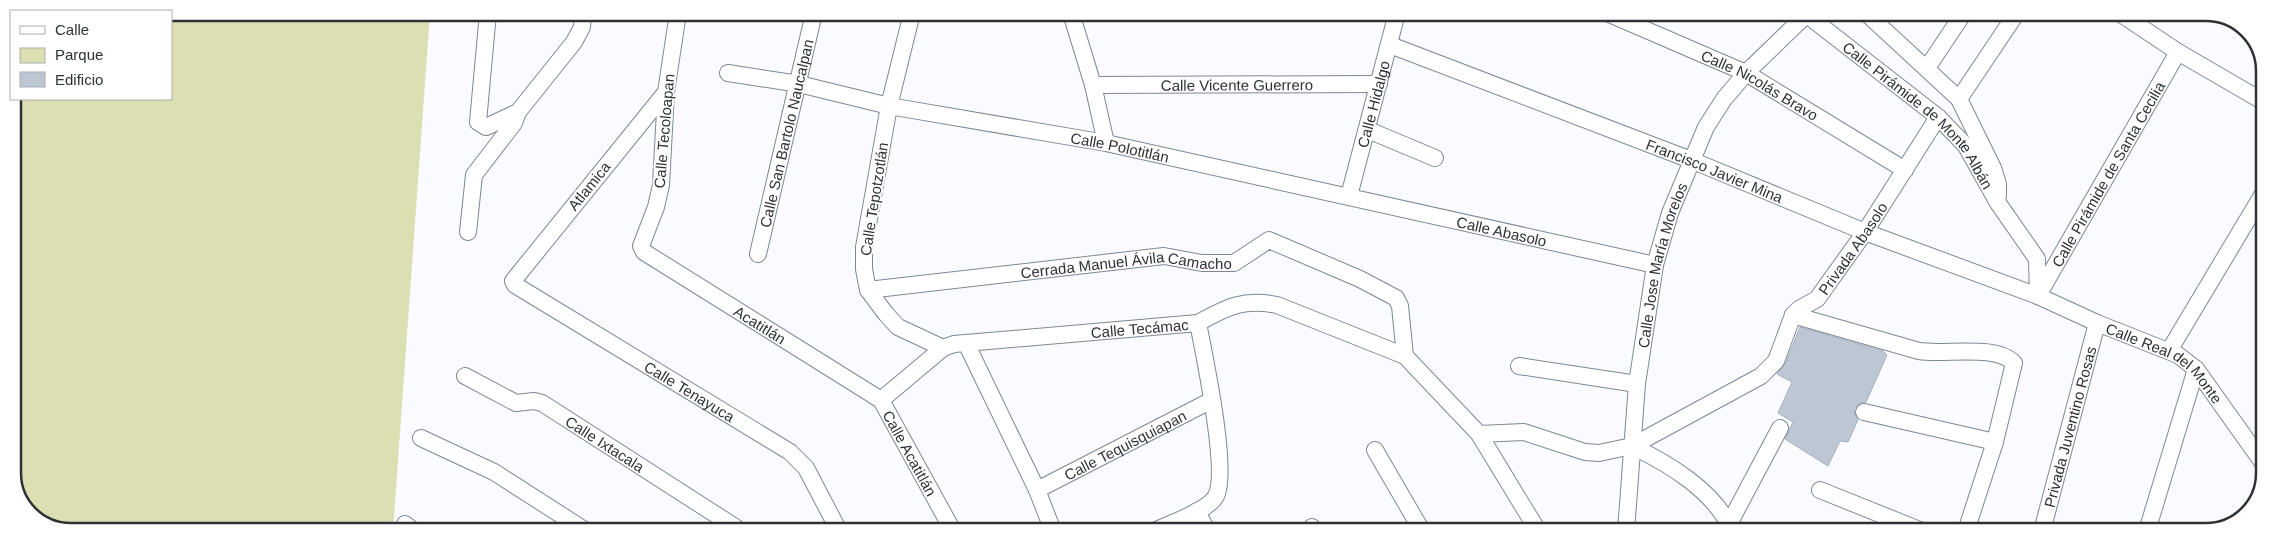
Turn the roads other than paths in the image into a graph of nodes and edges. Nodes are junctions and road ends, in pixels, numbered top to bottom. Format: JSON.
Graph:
{"nodes":[{"id":1,"x":487,"y":21,"type":"edge"},
{"id":2,"x":582,"y":21,"type":"edge"},
{"id":3,"x":677,"y":21,"type":"edge"},
{"id":4,"x":812,"y":21,"type":"edge"},
{"id":5,"x":910,"y":21,"type":"edge"},
{"id":6,"x":1073,"y":21,"type":"edge"},
{"id":7,"x":1395,"y":21,"type":"edge"},
{"id":8,"x":1625,"y":21,"type":"edge"},
{"id":9,"x":1801,"y":21,"type":"edge"},
{"id":10,"x":1817,"y":21,"type":"edge"},
{"id":11,"x":1874,"y":21,"type":"edge"},
{"id":12,"x":1958,"y":21,"type":"edge"},
{"id":13,"x":2011,"y":21,"type":"edge"},
{"id":14,"x":2133,"y":21,"type":"edge"},
{"id":15,"x":1390,"y":45,"type":"junction"},
{"id":16,"x":2178,"y":52,"type":"junction"},
{"id":17,"x":1927,"y":68,"type":"junction"},
{"id":18,"x":1746,"y":73,"type":"junction"},
{"id":19,"x":728,"y":74,"type":"dead end"},
{"id":20,"x":799,"y":84,"type":"junction"},
{"id":21,"x":1379,"y":84,"type":"junction"},
{"id":22,"x":1093,"y":86,"type":"junction"},
{"id":23,"x":666,"y":92,"type":"junction"},
{"id":24,"x":2256,"y":97,"type":"edge"},
{"id":25,"x":1959,"y":99,"type":"junction"},
{"id":26,"x":889,"y":106,"type":"junction"},
{"id":27,"x":518,"y":112,"type":"junction"},
{"id":28,"x":1938,"y":117,"type":"junction"},
{"id":29,"x":1368,"y":130,"type":"junction"},
{"id":30,"x":1106,"y":143,"type":"junction"},
{"id":31,"x":1435,"y":158,"type":"dead end"},
{"id":32,"x":1691,"y":160,"type":"junction"},
{"id":33,"x":1905,"y":170,"type":"junction"},
{"id":34,"x":1349,"y":196,"type":"junction"},
{"id":35,"x":1998,"y":203,"type":"junction"},
{"id":36,"x":2256,"y":205,"type":"edge"},
{"id":37,"x":468,"y":232,"type":"dead end"},
{"id":38,"x":1865,"y":232,"type":"junction"},
{"id":39,"x":641,"y":246,"type":"joint"},
{"id":40,"x":758,"y":254,"type":"dead end"},
{"id":41,"x":1655,"y":265,"type":"junction"},
{"id":42,"x":513,"y":281,"type":"joint"},
{"id":43,"x":868,"y":290,"type":"junction"},
{"id":44,"x":2038,"y":296,"type":"junction"},
{"id":45,"x":1793,"y":315,"type":"junction"},
{"id":46,"x":1198,"y":322,"type":"junction"},
{"id":47,"x":2097,"y":323,"type":"junction"},
{"id":48,"x":966,"y":343,"type":"junction"},
{"id":49,"x":943,"y":348,"type":"junction"},
{"id":50,"x":2169,"y":351,"type":"junction"},
{"id":51,"x":1405,"y":356,"type":"junction"},
{"id":52,"x":1520,"y":366,"type":"dead end"},
{"id":53,"x":2196,"y":370,"type":"junction"},
{"id":54,"x":465,"y":376,"type":"dead end"},
{"id":55,"x":1636,"y":384,"type":"junction"},
{"id":56,"x":881,"y":400,"type":"junction"},
{"id":57,"x":1212,"y":400,"type":"junction"},
{"id":58,"x":1864,"y":412,"type":"dead end"},
{"id":59,"x":1780,"y":428,"type":"dead end"},
{"id":60,"x":1479,"y":434,"type":"junction"},
{"id":61,"x":420,"y":438,"type":"dead end"},
{"id":62,"x":1995,"y":442,"type":"junction"},
{"id":63,"x":1632,"y":446,"type":"junction"},
{"id":64,"x":1375,"y":450,"type":"dead end"},
{"id":65,"x":2256,"y":454,"type":"edge"},
{"id":66,"x":1037,"y":490,"type":"junction"},
{"id":67,"x":1820,"y":490,"type":"dead end"},
{"id":68,"x":1197,"y":511,"type":"junction"},
{"id":69,"x":574,"y":523,"type":"edge"},
{"id":70,"x":730,"y":523,"type":"edge"},
{"id":71,"x":835,"y":523,"type":"edge"},
{"id":72,"x":949,"y":523,"type":"edge"},
{"id":73,"x":1051,"y":523,"type":"edge"},
{"id":74,"x":1171,"y":523,"type":"edge"},
{"id":75,"x":1203,"y":523,"type":"edge"},
{"id":76,"x":1417,"y":523,"type":"edge"},
{"id":77,"x":1533,"y":523,"type":"edge"},
{"id":78,"x":1627,"y":523,"type":"edge"},
{"id":79,"x":1727,"y":523,"type":"edge"},
{"id":80,"x":1732,"y":523,"type":"edge"},
{"id":81,"x":1902,"y":523,"type":"edge"},
{"id":82,"x":1969,"y":523,"type":"edge"},
{"id":83,"x":2044,"y":523,"type":"edge"},
{"id":84,"x":2150,"y":523,"type":"edge"}],
"edges":[{"from":1,"to":27,"type":"street"},
{"from":2,"to":27,"type":"street"},
{"from":3,"to":23,"type":"street","name":"Calle Tecoloapan"},
{"from":4,"to":20,"type":"street","name":"Calle San Bartolo Naucalpan"},
{"from":5,"to":26,"type":"street","name":"Calle Tepotzotlán"},
{"from":6,"to":22,"type":"street"},
{"from":7,"to":15,"type":"street","name":"Calle Hidalgo"},
{"from":8,"to":18,"type":"street","name":"Calle Nicolás Bravo"},
{"from":9,"to":18,"type":"street","name":"Calle Jose María Morelos"},
{"from":10,"to":28,"type":"street","name":"Calle Pirámide de Monte Albán"},
{"from":11,"to":17,"type":"street","name":"Calle Pirámide de Monte Albán"},
{"from":12,"to":17,"type":"street"},
{"from":13,"to":25,"type":"street"},
{"from":14,"to":16,"type":"street"},
{"from":15,"to":21,"type":"street","name":"Calle Hidalgo"},
{"from":15,"to":32,"type":"street","name":"Francisco Javier Mina"},
{"from":16,"to":24,"type":"street"},
{"from":16,"to":44,"type":"street","name":"Calle Pirámide de Santa Cecilia"},
{"from":17,"to":25,"type":"street","name":"Calle Pirámide de Monte Albán"},
{"from":18,"to":32,"type":"street","name":"Calle Jose María Morelos"},
{"from":18,"to":33,"type":"street","name":"Calle Nicolás Bravo"},
{"from":19,"to":20,"type":"street","name":"Calle Polotitlán"},
{"from":20,"to":26,"type":"street","name":"Calle Polotitlán"},
{"from":20,"to":40,"type":"street","name":"Calle San Bartolo Naucalpan"},
{"from":21,"to":22,"type":"street","name":"Calle Vicente Guerrero"},
{"from":21,"to":29,"type":"street","name":"Calle Hidalgo"},
{"from":22,"to":30,"type":"street"},
{"from":23,"to":39,"type":"street","name":"Calle Tecoloapan"},
{"from":23,"to":42,"type":"street","name":"Atlamica"},
{"from":25,"to":35,"type":"street","name":"Calle Pirámide de Monte Albán"},
{"from":26,"to":30,"type":"street","name":"Calle Polotitlán"},
{"from":26,"to":43,"type":"street","name":"Calle Tepotzotlán"},
{"from":27,"to":37,"type":"street"},
{"from":28,"to":33,"type":"street","name":"Privada Abasolo"},
{"from":28,"to":35,"type":"street","name":"Calle Pirámide de Monte Albán"},
{"from":29,"to":31,"type":"street"},
{"from":29,"to":34,"type":"street","name":"Calle Hidalgo"},
{"from":30,"to":34,"type":"street","name":"Calle Polotitlán"},
{"from":32,"to":38,"type":"street","name":"Francisco Javier Mina"},
{"from":32,"to":41,"type":"street","name":"Calle Jose María Morelos"},
{"from":33,"to":38,"type":"street","name":"Privada Abasolo"},
{"from":34,"to":41,"type":"street","name":"Calle Abasolo"},
{"from":35,"to":44,"type":"street","name":"Calle Pirámide de Monte Albán"},
{"from":36,"to":50,"type":"street"},
{"from":38,"to":44,"type":"street","name":"Francisco Javier Mina"},
{"from":38,"to":45,"type":"street","name":"Privada Abasolo"},
{"from":39,"to":56,"type":"street","name":"Acatitlán"},
{"from":41,"to":55,"type":"street","name":"Calle Jose María Morelos"},
{"from":42,"to":71,"type":"street","name":"Calle Tenayuca"},
{"from":43,"to":49,"type":"street","name":"Calle Tepotzotlán"},
{"from":43,"to":51,"type":"street","name":"Cerrada Manuel Ávila Camacho"},
{"from":44,"to":47,"type":"street","name":"Calle Real del Monte"},
{"from":45,"to":62,"type":"street"},
{"from":45,"to":63,"type":"street"},
{"from":46,"to":48,"type":"street","name":"Calle Tecámac"},
{"from":46,"to":51,"type":"street"},
{"from":46,"to":57,"type":"street","name":"Calle Tecámac"},
{"from":47,"to":50,"type":"street","name":"Calle Real del Monte"},
{"from":47,"to":83,"type":"street","name":"Privada Juventino Rosas"},
{"from":48,"to":49,"type":"street","name":"Calle Tecámac"},
{"from":48,"to":66,"type":"street"},
{"from":49,"to":56,"type":"street"},
{"from":50,"to":53,"type":"street","name":"Calle Real del Monte"},
{"from":51,"to":60,"type":"street"},
{"from":52,"to":55,"type":"street"},
{"from":53,"to":65,"type":"street","name":"Calle Real del Monte"},
{"from":53,"to":84,"type":"street"},
{"from":54,"to":70,"type":"street","name":"Calle Ixtacala"},
{"from":55,"to":63,"type":"street","name":"Calle Jose María Morelos"},
{"from":56,"to":72,"type":"street","name":"Calle Acatitlán"},
{"from":57,"to":66,"type":"street","name":"Calle Tequisquiapan"},
{"from":57,"to":68,"type":"street","name":"Calle Tecámac"},
{"from":58,"to":62,"type":"street"},
{"from":59,"to":80,"type":"street"},
{"from":60,"to":63,"type":"street"},
{"from":60,"to":77,"type":"street"},
{"from":61,"to":69,"type":"street"},
{"from":62,"to":82,"type":"street"},
{"from":63,"to":78,"type":"street","name":"Calle Jose María Morelos"},
{"from":63,"to":79,"type":"street"},
{"from":64,"to":76,"type":"street"},
{"from":66,"to":73,"type":"street"},
{"from":67,"to":81,"type":"street"},
{"from":68,"to":74,"type":"street"},
{"from":68,"to":75,"type":"street"}]}
